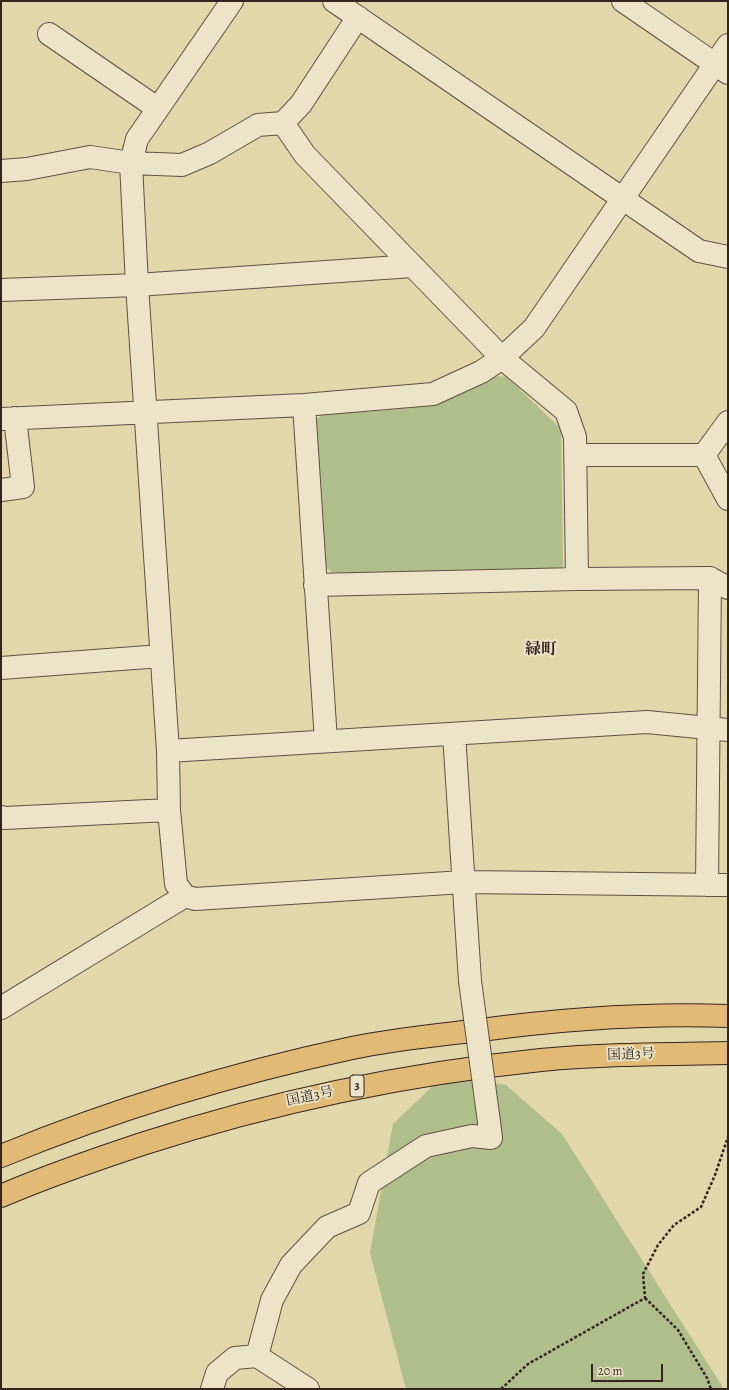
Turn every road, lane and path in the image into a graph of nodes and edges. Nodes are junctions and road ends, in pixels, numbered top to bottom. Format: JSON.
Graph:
{"nodes":[{"id":1,"x":232,"y":1,"type":"edge"},
{"id":2,"x":334,"y":1,"type":"edge"},
{"id":3,"x":623,"y":1,"type":"edge"},
{"id":4,"x":358,"y":17,"type":"junction"},
{"id":5,"x":49,"y":34,"type":"dead end"},
{"id":6,"x":728,"y":45,"type":"edge"},
{"id":7,"x":721,"y":69,"type":"edge"},
{"id":8,"x":157,"y":108,"type":"junction"},
{"id":9,"x":283,"y":123,"type":"junction"},
{"id":10,"x":131,"y":163,"type":"junction"},
{"id":11,"x":1,"y":171,"type":"edge"},
{"id":12,"x":622,"y":200,"type":"junction"},
{"id":13,"x":728,"y":257,"type":"edge"},
{"id":14,"x":413,"y":266,"type":"junction"},
{"id":15,"x":137,"y":285,"type":"junction"},
{"id":16,"x":1,"y":290,"type":"edge"},
{"id":17,"x":502,"y":358,"type":"junction"},
{"id":18,"x":304,"y":405,"type":"junction"},
{"id":19,"x":146,"y":413,"type":"junction"},
{"id":20,"x":8,"y":419,"type":"edge"},
{"id":21,"x":728,"y":422,"type":"edge"},
{"id":22,"x":576,"y":455,"type":"junction"},
{"id":23,"x":704,"y":456,"type":"junction"},
{"id":24,"x":1,"y":490,"type":"edge"},
{"id":25,"x":728,"y":499,"type":"edge"},
{"id":26,"x":577,"y":579,"type":"junction"},
{"id":27,"x":719,"y":583,"type":"edge"},
{"id":28,"x":315,"y":585,"type":"junction"},
{"id":29,"x":161,"y":656,"type":"junction"},
{"id":30,"x":1,"y":668,"type":"edge"},
{"id":31,"x":718,"y":728,"type":"edge"},
{"id":32,"x":454,"y":734,"type":"junction"},
{"id":33,"x":326,"y":741,"type":"junction"},
{"id":34,"x":168,"y":751,"type":"junction"},
{"id":35,"x":169,"y":810,"type":"junction"},
{"id":36,"x":1,"y":817,"type":"edge"},
{"id":37,"x":464,"y":882,"type":"junction"},
{"id":38,"x":718,"y":885,"type":"edge"},
{"id":39,"x":184,"y":896,"type":"junction"},
{"id":40,"x":1,"y":1008,"type":"edge"},
{"id":41,"x":728,"y":1016,"type":"edge"},
{"id":42,"x":728,"y":1053,"type":"edge"},
{"id":43,"x":728,"y":1137,"type":"edge"},
{"id":44,"x":1,"y":1156,"type":"edge"},
{"id":45,"x":1,"y":1196,"type":"edge"},
{"id":46,"x":645,"y":1298,"type":"junction"},
{"id":47,"x":257,"y":1356,"type":"junction"},
{"id":48,"x":212,"y":1389,"type":"edge"},
{"id":49,"x":308,"y":1389,"type":"edge"},
{"id":50,"x":501,"y":1389,"type":"edge"},
{"id":51,"x":711,"y":1389,"type":"edge"}],
"edges":[{"from":1,"to":8,"type":"street"},
{"from":2,"to":4,"type":"street"},
{"from":3,"to":7,"type":"street"},
{"from":4,"to":9,"type":"street"},
{"from":4,"to":12,"type":"street"},
{"from":5,"to":8,"type":"street"},
{"from":6,"to":7,"type":"street"},
{"from":7,"to":12,"type":"street"},
{"from":8,"to":10,"type":"street"},
{"from":9,"to":10,"type":"street"},
{"from":9,"to":14,"type":"street"},
{"from":10,"to":11,"type":"street"},
{"from":10,"to":15,"type":"street"},
{"from":12,"to":13,"type":"street"},
{"from":12,"to":17,"type":"street"},
{"from":14,"to":15,"type":"street"},
{"from":14,"to":17,"type":"street"},
{"from":15,"to":16,"type":"street"},
{"from":15,"to":19,"type":"street"},
{"from":17,"to":18,"type":"street"},
{"from":17,"to":22,"type":"street"},
{"from":18,"to":19,"type":"street"},
{"from":18,"to":28,"type":"street"},
{"from":19,"to":20,"type":"street"},
{"from":19,"to":29,"type":"street"},
{"from":20,"to":24,"type":"street"},
{"from":21,"to":23,"type":"street"},
{"from":22,"to":23,"type":"street"},
{"from":22,"to":26,"type":"street"},
{"from":23,"to":25,"type":"street"},
{"from":26,"to":27,"type":"street"},
{"from":26,"to":28,"type":"street"},
{"from":27,"to":31,"type":"street"},
{"from":28,"to":33,"type":"street"},
{"from":29,"to":30,"type":"street"},
{"from":29,"to":34,"type":"street"},
{"from":31,"to":32,"type":"street"},
{"from":31,"to":38,"type":"street"},
{"from":32,"to":33,"type":"street"},
{"from":32,"to":37,"type":"street"},
{"from":33,"to":34,"type":"street"},
{"from":34,"to":35,"type":"street"},
{"from":35,"to":36,"type":"street"},
{"from":35,"to":39,"type":"street"},
{"from":37,"to":38,"type":"street"},
{"from":37,"to":39,"type":"street"},
{"from":37,"to":47,"type":"street","bridge":true},
{"from":39,"to":40,"type":"street"},
{"from":41,"to":44,"type":"highway"},
{"from":42,"to":45,"type":"highway","name":"国道3号","number":"3"},
{"from":43,"to":46,"type":"path"},
{"from":46,"to":50,"type":"path"},
{"from":46,"to":51,"type":"path"},
{"from":47,"to":48,"type":"street"},
{"from":47,"to":49,"type":"street"}]}
